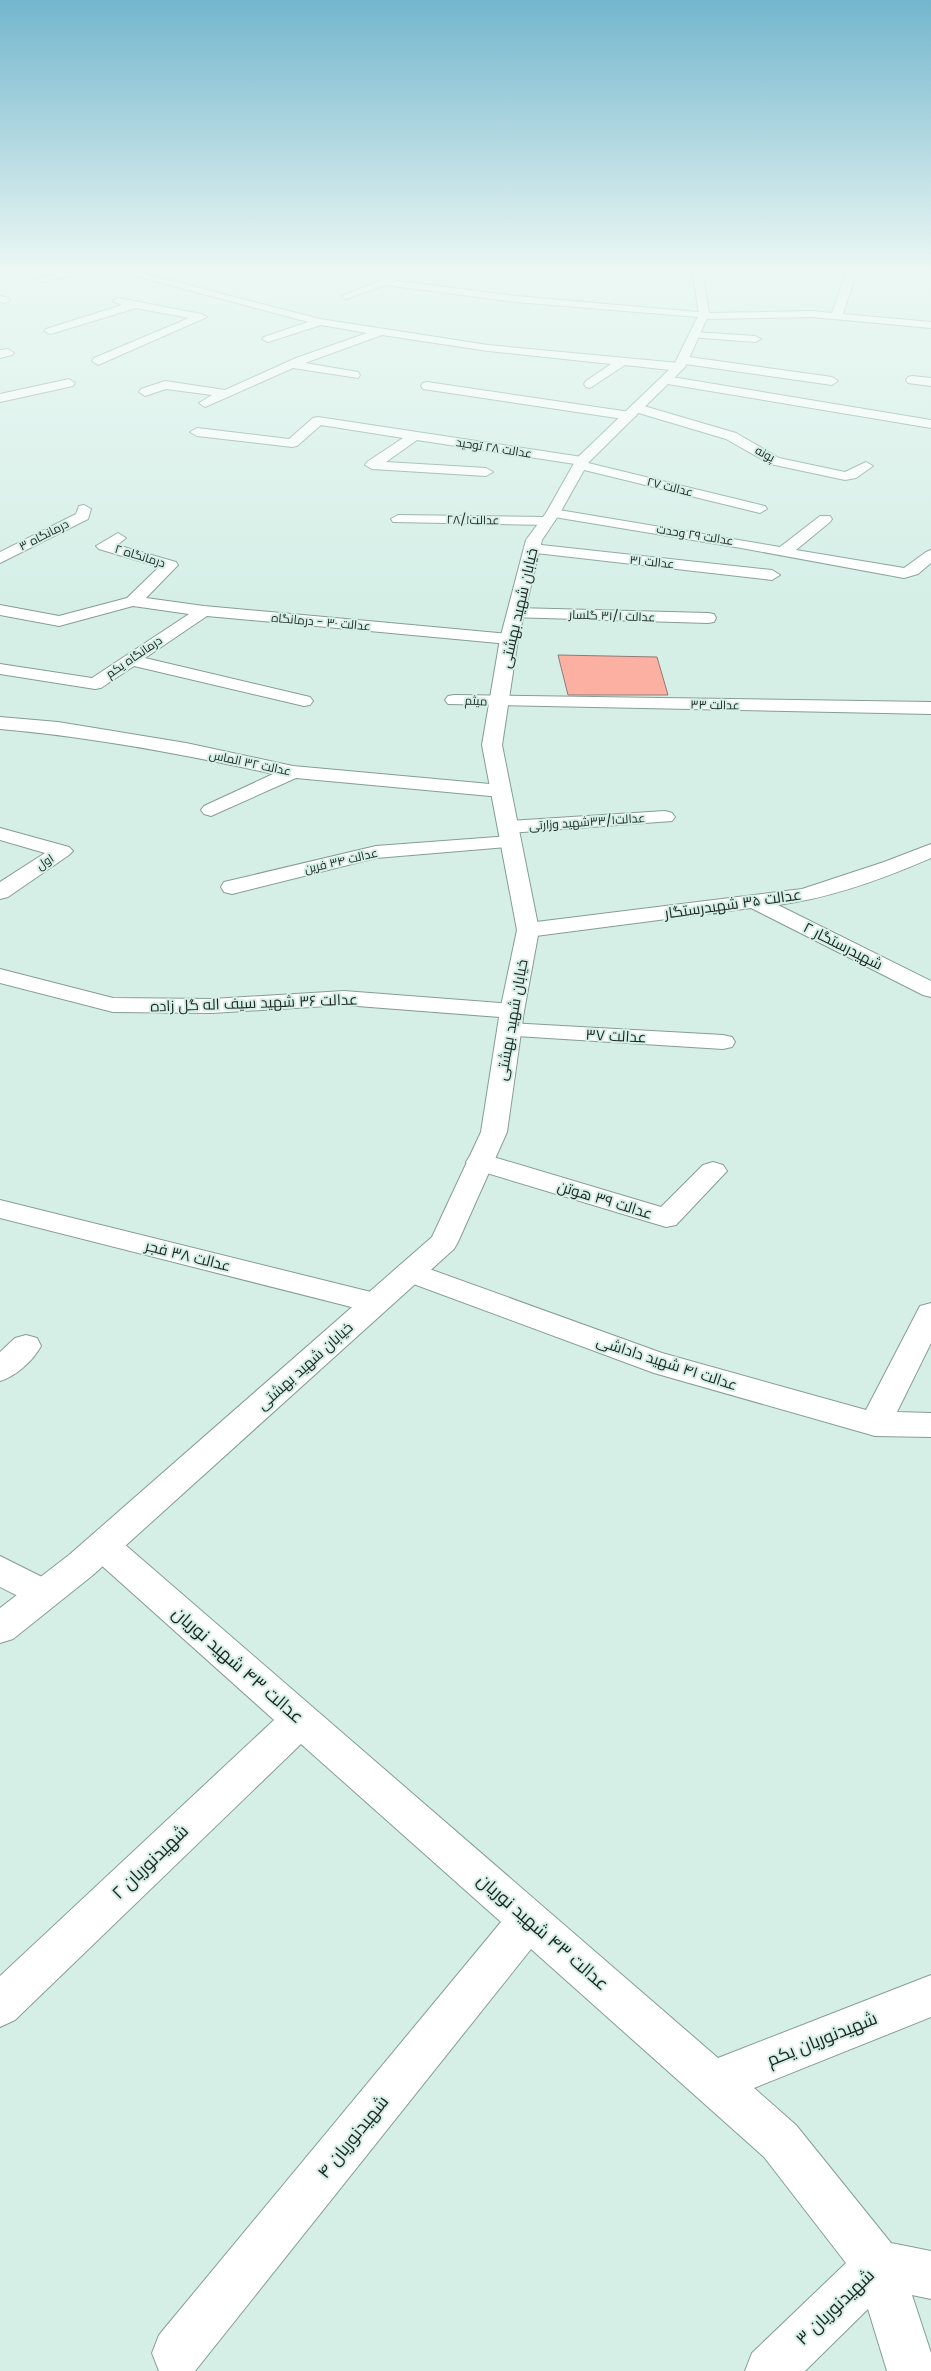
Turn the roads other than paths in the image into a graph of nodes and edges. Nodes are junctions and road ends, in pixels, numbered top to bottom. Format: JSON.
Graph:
{"nodes":[{"id":1,"x":262,"y":379,"type":"edge"},
{"id":2,"x":598,"y":379,"type":"edge"},
{"id":3,"x":667,"y":379,"type":"edge"},
{"id":4,"x":717,"y":379,"type":"edge"},
{"id":5,"x":801,"y":379,"type":"edge"},
{"id":6,"x":912,"y":380,"type":"dead end"},
{"id":7,"x":832,"y":381,"type":"dead end"},
{"id":8,"x":931,"y":382,"type":"edge"},
{"id":9,"x":69,"y":383,"type":"dead end"},
{"id":10,"x":590,"y":384,"type":"dead end"},
{"id":11,"x":427,"y":386,"type":"dead end"},
{"id":12,"x":145,"y":392,"type":"dead end"},
{"id":13,"x":228,"y":394,"type":"junction"},
{"id":14,"x":0,"y":398,"type":"edge"},
{"id":15,"x":206,"y":404,"type":"dead end"},
{"id":16,"x":849,"y":410,"type":"junction"},
{"id":17,"x":634,"y":412,"type":"junction"},
{"id":18,"x":836,"y":422,"type":"dead end"},
{"id":19,"x":931,"y":424,"type":"edge"},
{"id":20,"x":197,"y":432,"type":"dead end"},
{"id":21,"x":414,"y":436,"type":"junction"},
{"id":22,"x":581,"y":463,"type":"junction"},
{"id":23,"x":866,"y":466,"type":"dead end"},
{"id":24,"x":486,"y":472,"type":"dead end"},
{"id":25,"x":84,"y":509,"type":"dead end"},
{"id":26,"x":760,"y":509,"type":"dead end"},
{"id":27,"x":550,"y":517,"type":"junction"},
{"id":28,"x":825,"y":518,"type":"dead end"},
{"id":29,"x":398,"y":519,"type":"dead end"},
{"id":30,"x":118,"y":538,"type":"dead end"},
{"id":31,"x":532,"y":548,"type":"junction"},
{"id":32,"x":783,"y":552,"type":"junction"},
{"id":33,"x":931,"y":554,"type":"edge"},
{"id":34,"x":0,"y":558,"type":"edge"},
{"id":35,"x":772,"y":575,"type":"dead end"},
{"id":36,"x":133,"y":601,"type":"junction"},
{"id":37,"x":0,"y":610,"type":"edge"},
{"id":38,"x":204,"y":611,"type":"junction"},
{"id":39,"x":516,"y":612,"type":"junction"},
{"id":40,"x":708,"y":618,"type":"dead end"},
{"id":41,"x":509,"y":639,"type":"junction"},
{"id":42,"x":130,"y":660,"type":"junction"},
{"id":43,"x":0,"y":669,"type":"edge"},
{"id":44,"x":454,"y":700,"type":"dead end"},
{"id":45,"x":304,"y":701,"type":"dead end"},
{"id":46,"x":499,"y":702,"type":"junction"},
{"id":47,"x":931,"y":708,"type":"edge"},
{"id":48,"x":0,"y":723,"type":"edge"},
{"id":49,"x":292,"y":772,"type":"junction"},
{"id":50,"x":501,"y":791,"type":"junction"},
{"id":51,"x":210,"y":810,"type":"dead end"},
{"id":52,"x":665,"y":817,"type":"dead end"},
{"id":53,"x":0,"y":834,"type":"edge"},
{"id":54,"x":510,"y":834,"type":"junction"},
{"id":55,"x":931,"y":850,"type":"edge"},
{"id":56,"x":232,"y":887,"type":"dead end"},
{"id":57,"x":0,"y":892,"type":"edge"},
{"id":58,"x":755,"y":902,"type":"junction"},
{"id":59,"x":528,"y":930,"type":"junction"},
{"id":60,"x":0,"y":976,"type":"edge"},
{"id":61,"x":931,"y":990,"type":"edge"},
{"id":62,"x":510,"y":1020,"type":"junction"},
{"id":63,"x":723,"y":1042,"type":"dead end"},
{"id":64,"x":480,"y":1162,"type":"junction"},
{"id":65,"x":713,"y":1171,"type":"dead end"},
{"id":66,"x":0,"y":1209,"type":"edge"},
{"id":67,"x":410,"y":1272,"type":"junction"},
{"id":68,"x":375,"y":1303,"type":"junction"},
{"id":69,"x":931,"y":1313,"type":"edge"},
{"id":70,"x":26,"y":1346,"type":"dead end"},
{"id":71,"x":0,"y":1370,"type":"edge"},
{"id":72,"x":874,"y":1424,"type":"junction"},
{"id":73,"x":931,"y":1426,"type":"edge"},
{"id":74,"x":103,"y":1546,"type":"junction"},
{"id":75,"x":0,"y":1570,"type":"edge"},
{"id":76,"x":44,"y":1594,"type":"junction"},
{"id":77,"x":0,"y":1628,"type":"edge"},
{"id":78,"x":300,"y":1720,"type":"junction"},
{"id":79,"x":530,"y":1920,"type":"junction"},
{"id":80,"x":931,"y":1996,"type":"edge"},
{"id":81,"x":0,"y":2005,"type":"edge"},
{"id":82,"x":713,"y":2082,"type":"junction"},
{"id":83,"x":878,"y":2265,"type":"junction"},
{"id":84,"x":931,"y":2275,"type":"edge"},
{"id":85,"x":178,"y":2353,"type":"dead end"},
{"id":86,"x":770,"y":2371,"type":"edge"},
{"id":87,"x":912,"y":2371,"type":"edge"}],
"edges":[{"from":1,"to":13,"type":"street"},
{"from":2,"to":10,"type":"street"},
{"from":3,"to":17,"type":"street","name":"خیابان شهید بهشتی"},
{"from":4,"to":16,"type":"street"},
{"from":5,"to":7,"type":"street"},
{"from":6,"to":8,"type":"street"},
{"from":9,"to":14,"type":"street"},
{"from":11,"to":17,"type":"street","name":"پونه"},
{"from":12,"to":13,"type":"street"},
{"from":13,"to":15,"type":"street"},
{"from":16,"to":18,"type":"street"},
{"from":16,"to":19,"type":"street"},
{"from":17,"to":22,"type":"street","name":"خیابان شهید بهشتی"},
{"from":17,"to":23,"type":"street","name":"پونه"},
{"from":20,"to":21,"type":"street","name":"عدالت ۲۸ توحید"},
{"from":21,"to":22,"type":"street","name":"عدالت ۲۸ توحید"},
{"from":21,"to":24,"type":"street"},
{"from":22,"to":26,"type":"street","name":"عدالت ۲۷"},
{"from":22,"to":27,"type":"street","name":"خیابان شهید بهشتی"},
{"from":25,"to":34,"type":"street","name":"درمانگاه ۳"},
{"from":27,"to":29,"type":"street","name":"عدالت۲۸/۱"},
{"from":27,"to":31,"type":"street","name":"خیابان شهید بهشتی"},
{"from":27,"to":32,"type":"street","name":"عدالت ۲۹ وحدت"},
{"from":28,"to":32,"type":"street"},
{"from":30,"to":36,"type":"street","name":"درمانگاه ۲"},
{"from":31,"to":35,"type":"street","name":"عدالت ۳۱"},
{"from":31,"to":39,"type":"street","name":"خیابان شهید بهشتی"},
{"from":32,"to":33,"type":"street","name":"عدالت ۲۹ وحدت"},
{"from":36,"to":37,"type":"street"},
{"from":36,"to":38,"type":"street","name":"عدالت ۳۰ - درمانگاه"},
{"from":38,"to":41,"type":"street","name":"عدالت ۳۰ - درمانگاه"},
{"from":38,"to":42,"type":"street","name":"درمانگاه یکم"},
{"from":39,"to":40,"type":"street","name":"عدالت ۳۱/۱ گلسار"},
{"from":39,"to":41,"type":"street","name":"خیابان شهید بهشتی"},
{"from":41,"to":46,"type":"street","name":"خیابان شهید بهشتی"},
{"from":42,"to":43,"type":"street","name":"درمانگاه یکم"},
{"from":42,"to":45,"type":"street"},
{"from":44,"to":46,"type":"street","name":"میثم"},
{"from":46,"to":47,"type":"street","name":"عدالت ۳۳"},
{"from":46,"to":50,"type":"street","name":"خیابان شهید بهشتی"},
{"from":48,"to":49,"type":"street","name":"عدالت ۳۲ الماس"},
{"from":49,"to":50,"type":"street","name":"عدالت ۳۲ الماس"},
{"from":49,"to":51,"type":"street"},
{"from":50,"to":54,"type":"street","name":"خیابان شهید بهشتی"},
{"from":52,"to":54,"type":"street","name":"عدالت۳۳/۱شهید وزارتی"},
{"from":53,"to":57,"type":"street","name":"اول"},
{"from":54,"to":56,"type":"street","name":"عدالت ۳۴ فرین"},
{"from":54,"to":59,"type":"street","name":"خیابان شهید بهشتی"},
{"from":55,"to":58,"type":"street","name":"عدالت ۳۵ شهیدرستگار"},
{"from":58,"to":59,"type":"street","name":"عدالت ۳۵ شهیدرستگار"},
{"from":58,"to":61,"type":"street","name":"شهیدرستگار ۲"},
{"from":59,"to":62,"type":"street","name":"خیابان شهید بهشتی"},
{"from":60,"to":62,"type":"street","name":"عدالت ۳۶ شهید سیف اله گل زاده"},
{"from":62,"to":63,"type":"street","name":"عدالت ۳۷"},
{"from":62,"to":64,"type":"street","name":"خیابان شهید بهشتی"},
{"from":64,"to":65,"type":"street","name":"عدالت ۳۹ هوتن"},
{"from":64,"to":67,"type":"street","name":"خیابان شهید بهشتی"},
{"from":66,"to":68,"type":"street","name":"عدالت ۳۸ فجر"},
{"from":67,"to":68,"type":"street","name":"خیابان شهید بهشتی"},
{"from":67,"to":72,"type":"street","name":"عدالت ۴۱ شهید داداشی"},
{"from":68,"to":74,"type":"street","name":"خیابان شهید بهشتی"},
{"from":69,"to":72,"type":"street"},
{"from":70,"to":71,"type":"street"},
{"from":72,"to":73,"type":"street","name":"عدالت ۴۱ شهید داداشی"},
{"from":74,"to":76,"type":"street","name":"خیابان شهید بهشتی"},
{"from":74,"to":78,"type":"street","name":"عدالت ۴۳ شهید نوریان"},
{"from":75,"to":76,"type":"street"},
{"from":76,"to":77,"type":"street","name":"خیابان شهید بهشتی"},
{"from":78,"to":79,"type":"street","name":"عدالت ۴۳ شهید نوریان"},
{"from":78,"to":81,"type":"street","name":"شهیدنوریان ۲"},
{"from":79,"to":82,"type":"street","name":"عدالت ۴۳ شهید نوریان"},
{"from":79,"to":85,"type":"street","name":"شهیدنوریان ۴"},
{"from":80,"to":82,"type":"street","name":"شهیدنوریان یکم"},
{"from":82,"to":83,"type":"street","name":"عدالت ۴۳ شهید نوریان"},
{"from":83,"to":84,"type":"street"},
{"from":83,"to":86,"type":"street","name":"شهیدنوریان ۳"},
{"from":83,"to":87,"type":"street","name":"عدالت ۴۳ شهید نوریان"}]}
